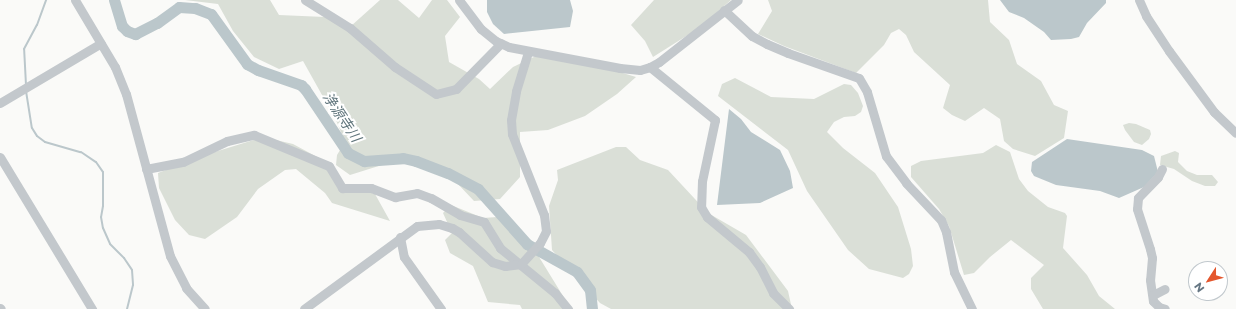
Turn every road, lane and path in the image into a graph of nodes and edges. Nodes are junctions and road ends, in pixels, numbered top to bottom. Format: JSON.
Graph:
{"nodes":[{"id":1,"x":76,"y":0,"type":"edge"},
{"id":2,"x":305,"y":0,"type":"edge"},
{"id":3,"x":458,"y":0,"type":"edge"},
{"id":4,"x":738,"y":0,"type":"edge"},
{"id":5,"x":1139,"y":0,"type":"edge"},
{"id":6,"x":724,"y":10,"type":"junction"},
{"id":7,"x":101,"y":43,"type":"junction"},
{"id":8,"x":501,"y":43,"type":"junction"},
{"id":9,"x":528,"y":52,"type":"junction"},
{"id":10,"x":650,"y":67,"type":"junction"},
{"id":11,"x":0,"y":103,"type":"edge"},
{"id":12,"x":1236,"y":133,"type":"edge"},
{"id":13,"x":0,"y":157,"type":"edge"},
{"id":14,"x":146,"y":169,"type":"junction"},
{"id":15,"x":1162,"y":169,"type":"dead end"},
{"id":16,"x":400,"y":237,"type":"junction"},
{"id":17,"x":523,"y":262,"type":"junction"},
{"id":18,"x":1165,"y":289,"type":"dead end"},
{"id":19,"x":1153,"y":295,"type":"junction"},
{"id":20,"x":92,"y":309,"type":"edge"},
{"id":21,"x":205,"y":309,"type":"edge"},
{"id":22,"x":304,"y":309,"type":"edge"},
{"id":23,"x":441,"y":309,"type":"edge"},
{"id":24,"x":568,"y":309,"type":"edge"},
{"id":25,"x":789,"y":309,"type":"edge"},
{"id":26,"x":972,"y":309,"type":"edge"},
{"id":27,"x":1165,"y":309,"type":"edge"}],
"edges":[{"from":1,"to":7,"type":"street"},
{"from":2,"to":8,"type":"street"},
{"from":3,"to":8,"type":"street"},
{"from":4,"to":6,"type":"street"},
{"from":5,"to":12,"type":"street"},
{"from":6,"to":10,"type":"street"},
{"from":6,"to":26,"type":"street"},
{"from":7,"to":11,"type":"street"},
{"from":7,"to":14,"type":"street"},
{"from":8,"to":9,"type":"street"},
{"from":9,"to":10,"type":"street"},
{"from":9,"to":17,"type":"street"},
{"from":10,"to":25,"type":"street"},
{"from":13,"to":20,"type":"street"},
{"from":14,"to":17,"type":"street"},
{"from":14,"to":21,"type":"street"},
{"from":15,"to":19,"type":"street"},
{"from":16,"to":17,"type":"street"},
{"from":16,"to":22,"type":"street"},
{"from":16,"to":23,"type":"street"},
{"from":17,"to":24,"type":"street"},
{"from":18,"to":19,"type":"street"},
{"from":19,"to":27,"type":"street"}]}
